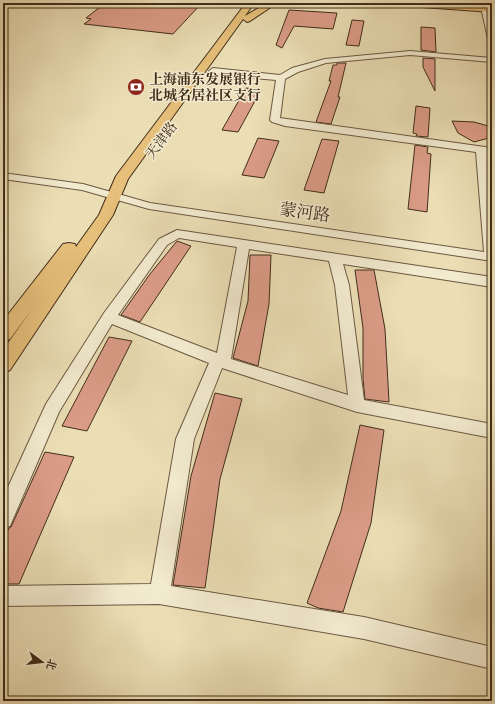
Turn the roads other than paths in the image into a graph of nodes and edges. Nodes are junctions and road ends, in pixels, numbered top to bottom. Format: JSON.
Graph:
{"nodes":[{"id":1,"x":241,"y":3,"type":"edge"},
{"id":2,"x":250,"y":3,"type":"edge"},
{"id":3,"x":258,"y":3,"type":"edge"},
{"id":4,"x":273,"y":3,"type":"edge"},
{"id":5,"x":408,"y":3,"type":"edge"},
{"id":6,"x":453,"y":3,"type":"edge"},
{"id":7,"x":488,"y":6,"type":"edge"},
{"id":8,"x":243,"y":19,"type":"junction"},
{"id":9,"x":492,"y":39,"type":"edge"},
{"id":10,"x":492,"y":60,"type":"edge"},
{"id":11,"x":213,"y":71,"type":"junction"},
{"id":12,"x":281,"y":78,"type":"junction"},
{"id":13,"x":486,"y":150,"type":"edge"},
{"id":14,"x":3,"y":176,"type":"edge"},
{"id":15,"x":3,"y":184,"type":"edge"},
{"id":16,"x":115,"y":196,"type":"junction"},
{"id":17,"x":489,"y":222,"type":"edge"},
{"id":18,"x":244,"y":244,"type":"junction"},
{"id":19,"x":491,"y":252,"type":"edge"},
{"id":20,"x":335,"y":258,"type":"junction"},
{"id":21,"x":492,"y":282,"type":"edge"},
{"id":22,"x":109,"y":317,"type":"junction"},
{"id":23,"x":3,"y":334,"type":"edge"},
{"id":24,"x":220,"y":361,"type":"junction"},
{"id":25,"x":3,"y":365,"type":"edge"},
{"id":26,"x":357,"y":405,"type":"junction"},
{"id":27,"x":492,"y":431,"type":"edge"},
{"id":28,"x":3,"y":519,"type":"edge"},
{"id":29,"x":159,"y":594,"type":"junction"},
{"id":30,"x":3,"y":596,"type":"edge"},
{"id":31,"x":492,"y":658,"type":"edge"}],
"edges":[{"from":1,"to":8,"type":"main road"},
{"from":2,"to":8,"type":"main road","name":"天津路"},
{"from":3,"to":8,"type":"main road","name":"天津路"},
{"from":4,"to":8,"type":"main road"},
{"from":5,"to":7,"type":"main road"},
{"from":6,"to":7,"type":"street"},
{"from":7,"to":9,"type":"street"},
{"from":8,"to":11,"type":"main road","name":"天津路"},
{"from":8,"to":16,"type":"main road","name":"天津路"},
{"from":10,"to":12,"type":"street"},
{"from":11,"to":12,"type":"street"},
{"from":11,"to":16,"type":"main road","name":"天津路"},
{"from":12,"to":13,"type":"street"},
{"from":13,"to":17,"type":"street"},
{"from":14,"to":16,"type":"street","name":"蒙河路"},
{"from":15,"to":16,"type":"street","name":"蒙河路"},
{"from":16,"to":19,"type":"street","name":"蒙河路"},
{"from":16,"to":23,"type":"main road","name":"天津路"},
{"from":16,"to":25,"type":"main road","name":"天津路"},
{"from":17,"to":19,"type":"street"},
{"from":18,"to":20,"type":"street"},
{"from":18,"to":22,"type":"street"},
{"from":18,"to":24,"type":"street"},
{"from":20,"to":21,"type":"street"},
{"from":20,"to":26,"type":"street"},
{"from":22,"to":24,"type":"street"},
{"from":22,"to":28,"type":"street"},
{"from":24,"to":26,"type":"street"},
{"from":24,"to":29,"type":"street"},
{"from":26,"to":27,"type":"street"},
{"from":29,"to":30,"type":"street"},
{"from":29,"to":31,"type":"street"}]}
